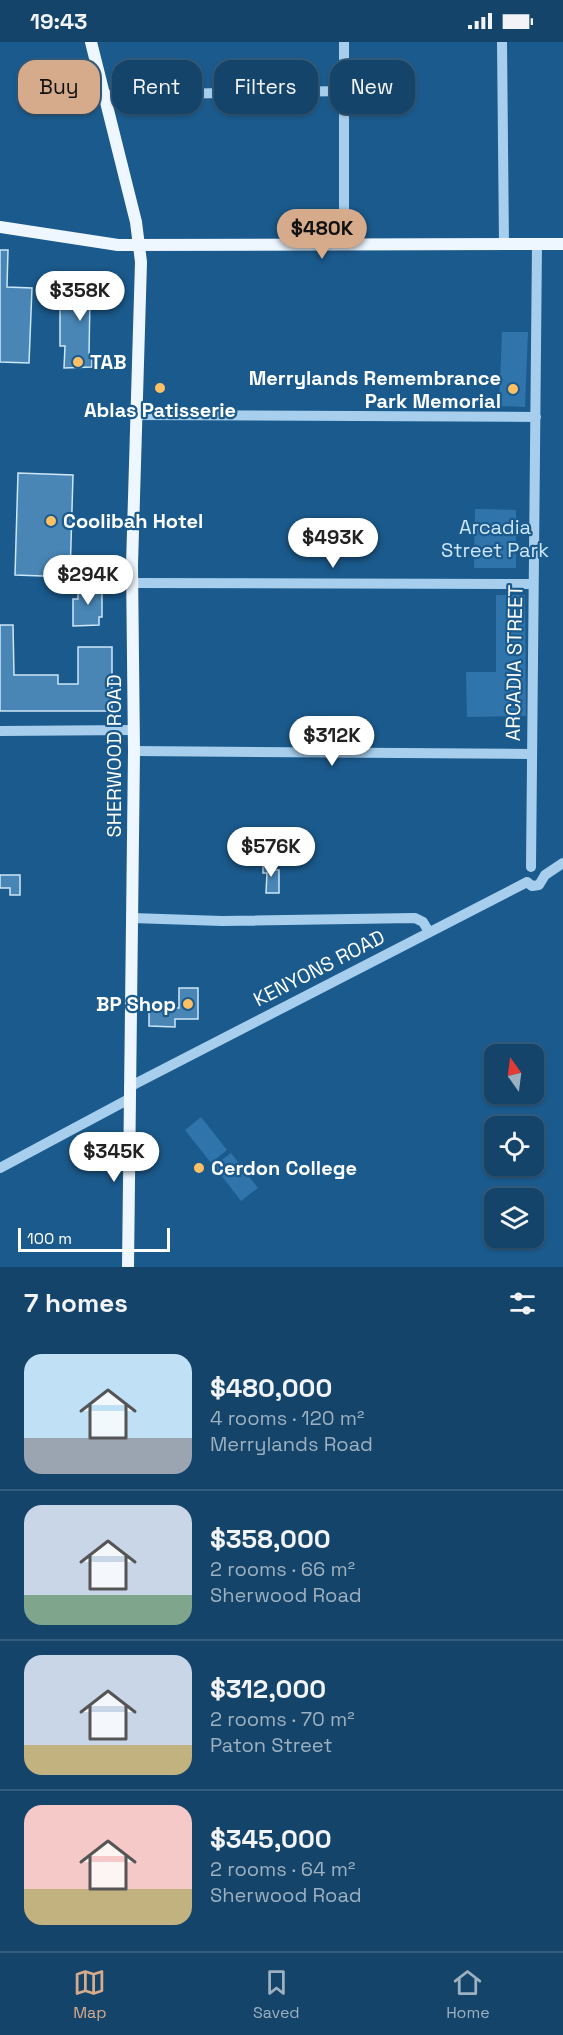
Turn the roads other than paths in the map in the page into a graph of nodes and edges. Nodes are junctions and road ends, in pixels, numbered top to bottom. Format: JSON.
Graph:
{"nodes":[{"id":1,"x":91,"y":42,"type":"edge"},
{"id":2,"x":344,"y":42,"type":"edge"},
{"id":3,"x":502,"y":42,"type":"edge"},
{"id":4,"x":344,"y":60,"type":"edge"},
{"id":5,"x":330,"y":91,"type":"edge"},
{"id":6,"x":103,"y":95,"type":"junction"},
{"id":7,"x":344,"y":114,"type":"edge"},
{"id":8,"x":0,"y":227,"type":"edge"},
{"id":9,"x":504,"y":244,"type":"junction"},
{"id":10,"x":537,"y":244,"type":"junction"},
{"id":11,"x":563,"y":244,"type":"edge"},
{"id":12,"x":139,"y":245,"type":"junction"},
{"id":13,"x":344,"y":245,"type":"junction"},
{"id":14,"x":135,"y":415,"type":"junction"},
{"id":15,"x":536,"y":417,"type":"junction"},
{"id":16,"x":132,"y":583,"type":"junction"},
{"id":17,"x":534,"y":584,"type":"junction"},
{"id":18,"x":134,"y":730,"type":"junction"},
{"id":19,"x":0,"y":731,"type":"edge"},
{"id":20,"x":134,"y":751,"type":"junction"},
{"id":21,"x":530,"y":754,"type":"junction"},
{"id":22,"x":563,"y":863,"type":"edge"},
{"id":23,"x":531,"y":867,"type":"junction"},
{"id":24,"x":545,"y":875,"type":"junction"},
{"id":25,"x":527,"y":882,"type":"junction"},
{"id":26,"x":132,"y":918,"type":"junction"},
{"id":27,"x":429,"y":932,"type":"junction"},
{"id":28,"x":129,"y":1093,"type":"junction"},
{"id":29,"x":0,"y":1168,"type":"edge"},
{"id":30,"x":128,"y":1267,"type":"edge"}],
"edges":[{"from":1,"to":6,"type":"main road","name":"SHERWOOD ROAD"},
{"from":2,"to":4,"type":"street"},
{"from":3,"to":9,"type":"street"},
{"from":5,"to":6,"type":"street"},
{"from":6,"to":12,"type":"main road","name":"SHERWOOD ROAD"},
{"from":7,"to":13,"type":"street"},
{"from":8,"to":12,"type":"main road"},
{"from":9,"to":10,"type":"main road"},
{"from":9,"to":13,"type":"main road"},
{"from":10,"to":11,"type":"main road"},
{"from":10,"to":15,"type":"street","name":"ARCADIA STREET"},
{"from":12,"to":13,"type":"main road"},
{"from":12,"to":14,"type":"main road","name":"SHERWOOD ROAD"},
{"from":14,"to":15,"type":"street"},
{"from":14,"to":16,"type":"main road","name":"SHERWOOD ROAD"},
{"from":15,"to":17,"type":"street","name":"ARCADIA STREET"},
{"from":16,"to":17,"type":"street"},
{"from":16,"to":18,"type":"main road","name":"SHERWOOD ROAD"},
{"from":17,"to":21,"type":"street","name":"ARCADIA STREET"},
{"from":18,"to":19,"type":"street"},
{"from":18,"to":20,"type":"main road","name":"SHERWOOD ROAD"},
{"from":20,"to":21,"type":"street"},
{"from":20,"to":26,"type":"main road","name":"SHERWOOD ROAD"},
{"from":21,"to":23,"type":"street","name":"ARCADIA STREET"},
{"from":22,"to":24,"type":"street"},
{"from":23,"to":24,"type":"street"},
{"from":23,"to":25,"type":"street"},
{"from":24,"to":25,"type":"street"},
{"from":25,"to":27,"type":"street","name":"KENYONS ROAD"},
{"from":26,"to":27,"type":"street"},
{"from":26,"to":28,"type":"main road","name":"SHERWOOD ROAD"},
{"from":27,"to":28,"type":"street","name":"KENYONS ROAD"},
{"from":28,"to":29,"type":"street","name":"KENYONS ROAD"},
{"from":28,"to":30,"type":"main road","name":"SHERWOOD ROAD"}]}
